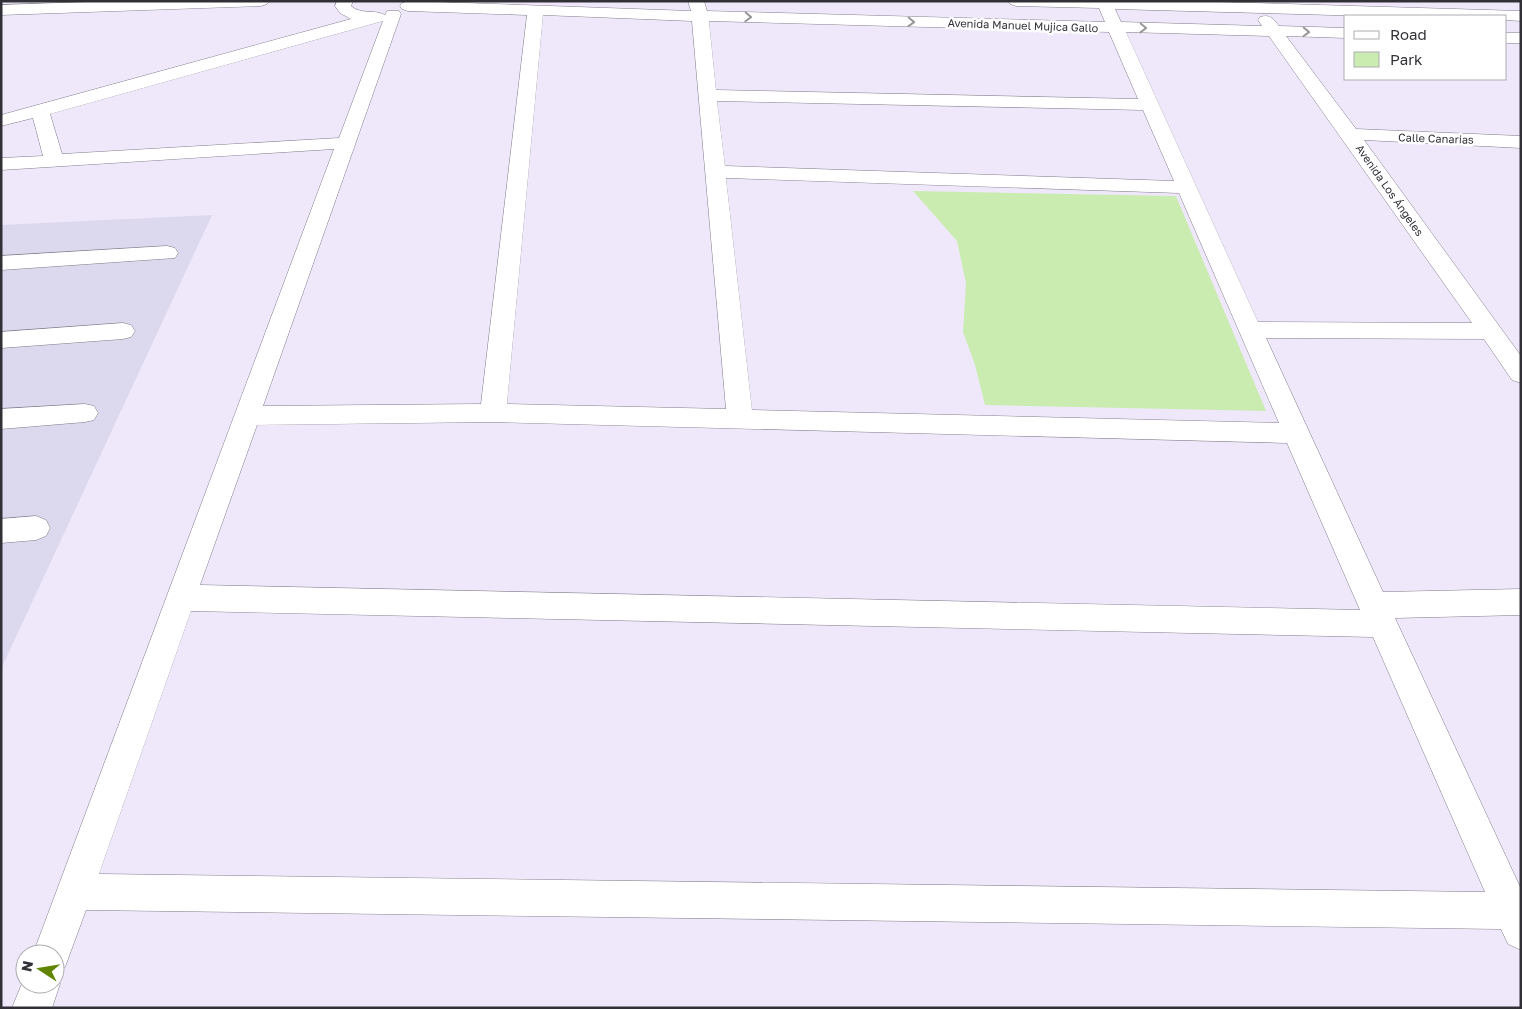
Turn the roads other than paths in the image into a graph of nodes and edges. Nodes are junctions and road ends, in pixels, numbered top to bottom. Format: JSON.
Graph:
{"nodes":[{"id":1,"x":261,"y":1,"type":"edge"},
{"id":2,"x":345,"y":1,"type":"edge"},
{"id":3,"x":1016,"y":1,"type":"edge"},
{"id":4,"x":1467,"y":1,"type":"edge"},
{"id":5,"x":1105,"y":4,"type":"junction"},
{"id":6,"x":13,"y":7,"type":"edge"},
{"id":7,"x":1257,"y":8,"type":"junction"},
{"id":8,"x":397,"y":9,"type":"edge"},
{"id":9,"x":698,"y":9,"type":"edge"},
{"id":10,"x":536,"y":10,"type":"junction"},
{"id":11,"x":1478,"y":15,"type":"joint"},
{"id":12,"x":1507,"y":16,"type":"edge"},
{"id":13,"x":1521,"y":16,"type":"edge"},
{"id":14,"x":1116,"y":27,"type":"junction"},
{"id":15,"x":1273,"y":30,"type":"junction"},
{"id":16,"x":1344,"y":33,"type":"edge"},
{"id":17,"x":1507,"y":38,"type":"edge"},
{"id":18,"x":1521,"y":38,"type":"edge"},
{"id":19,"x":708,"y":95,"type":"junction"},
{"id":20,"x":72,"y":102,"type":"junction"},
{"id":21,"x":1150,"y":105,"type":"junction"},
{"id":22,"x":1,"y":107,"type":"edge"},
{"id":23,"x":40,"y":111,"type":"junction"},
{"id":24,"x":1,"y":121,"type":"edge"},
{"id":25,"x":1350,"y":134,"type":"junction"},
{"id":26,"x":1521,"y":142,"type":"edge"},
{"id":27,"x":346,"y":143,"type":"junction"},
{"id":28,"x":54,"y":160,"type":"junction"},
{"id":29,"x":1,"y":164,"type":"edge"},
{"id":30,"x":715,"y":172,"type":"junction"},
{"id":31,"x":1187,"y":187,"type":"junction"},
{"id":32,"x":167,"y":253,"type":"dead end"},
{"id":33,"x":1,"y":263,"type":"edge"},
{"id":34,"x":123,"y":330,"type":"dead end"},
{"id":35,"x":1250,"y":330,"type":"junction"},
{"id":36,"x":1490,"y":332,"type":"junction"},
{"id":37,"x":1,"y":340,"type":"edge"},
{"id":38,"x":1518,"y":367,"type":"edge"},
{"id":39,"x":85,"y":413,"type":"dead end"},
{"id":40,"x":493,"y":413,"type":"junction"},
{"id":41,"x":247,"y":416,"type":"junction"},
{"id":42,"x":1,"y":419,"type":"edge"},
{"id":43,"x":740,"y":419,"type":"junction"},
{"id":44,"x":1296,"y":433,"type":"junction"},
{"id":45,"x":36,"y":528,"type":"dead end"},
{"id":46,"x":1,"y":531,"type":"edge"},
{"id":47,"x":181,"y":598,"type":"junction"},
{"id":48,"x":1521,"y":602,"type":"edge"},
{"id":49,"x":1378,"y":615,"type":"junction"},
{"id":50,"x":74,"y":892,"type":"junction"},
{"id":51,"x":1516,"y":921,"type":"edge"},
{"id":52,"x":56,"y":944,"type":"edge"},
{"id":53,"x":37,"y":994,"type":"edge"},
{"id":54,"x":32,"y":1008,"type":"edge"}],
"edges":[{"from":1,"to":6,"type":"street"},
{"from":2,"to":8,"type":"street"},
{"from":3,"to":5,"type":"street","name":"Avenida Manuel Mujica Gallo"},
{"from":4,"to":11,"type":"street"},
{"from":5,"to":7,"type":"street","name":"Avenida Manuel Mujica Gallo"},
{"from":5,"to":14,"type":"street"},
{"from":7,"to":11,"type":"street","name":"Avenida Manuel Mujica Gallo"},
{"from":7,"to":15,"type":"street","name":"Avenida Los Ángeles"},
{"from":8,"to":10,"type":"street","name":"Avenida Manuel Mujica Gallo"},
{"from":8,"to":20,"type":"street"},
{"from":8,"to":27,"type":"street"},
{"from":9,"to":10,"type":"street","name":"Avenida Manuel Mujica Gallo"},
{"from":9,"to":14,"type":"street","name":"Avenida Manuel Mujica Gallo","one_way":true},
{"from":9,"to":19,"type":"street"},
{"from":10,"to":40,"type":"street"},
{"from":12,"to":13,"type":"street","name":"Avenida Manuel Mujica Gallo"},
{"from":14,"to":15,"type":"street","name":"Avenida Manuel Mujica Gallo","one_way":true},
{"from":14,"to":21,"type":"street"},
{"from":15,"to":16,"type":"street","name":"Avenida Manuel Mujica Gallo","one_way":true},
{"from":15,"to":25,"type":"street","name":"Avenida Los Ángeles"},
{"from":17,"to":18,"type":"street"},
{"from":19,"to":21,"type":"street"},
{"from":19,"to":30,"type":"street"},
{"from":20,"to":22,"type":"street"},
{"from":20,"to":23,"type":"street"},
{"from":21,"to":31,"type":"street"},
{"from":23,"to":24,"type":"street"},
{"from":23,"to":28,"type":"street"},
{"from":25,"to":26,"type":"street","name":"Calle Canarias"},
{"from":25,"to":36,"type":"street","name":"Avenida Los Ángeles"},
{"from":27,"to":28,"type":"street"},
{"from":27,"to":41,"type":"street"},
{"from":28,"to":29,"type":"street"},
{"from":30,"to":31,"type":"street"},
{"from":30,"to":43,"type":"street"},
{"from":31,"to":35,"type":"street"},
{"from":32,"to":33,"type":"street"},
{"from":34,"to":37,"type":"street"},
{"from":35,"to":36,"type":"street"},
{"from":35,"to":44,"type":"street"},
{"from":36,"to":38,"type":"street","name":"Avenida Los Ángeles"},
{"from":39,"to":42,"type":"street"},
{"from":40,"to":41,"type":"street"},
{"from":40,"to":43,"type":"street"},
{"from":41,"to":47,"type":"street"},
{"from":43,"to":44,"type":"street"},
{"from":44,"to":49,"type":"street"},
{"from":45,"to":46,"type":"street"},
{"from":47,"to":49,"type":"street"},
{"from":47,"to":50,"type":"street"},
{"from":48,"to":49,"type":"street"},
{"from":49,"to":51,"type":"street"},
{"from":50,"to":51,"type":"street"},
{"from":50,"to":52,"type":"street"},
{"from":53,"to":54,"type":"street"}]}
